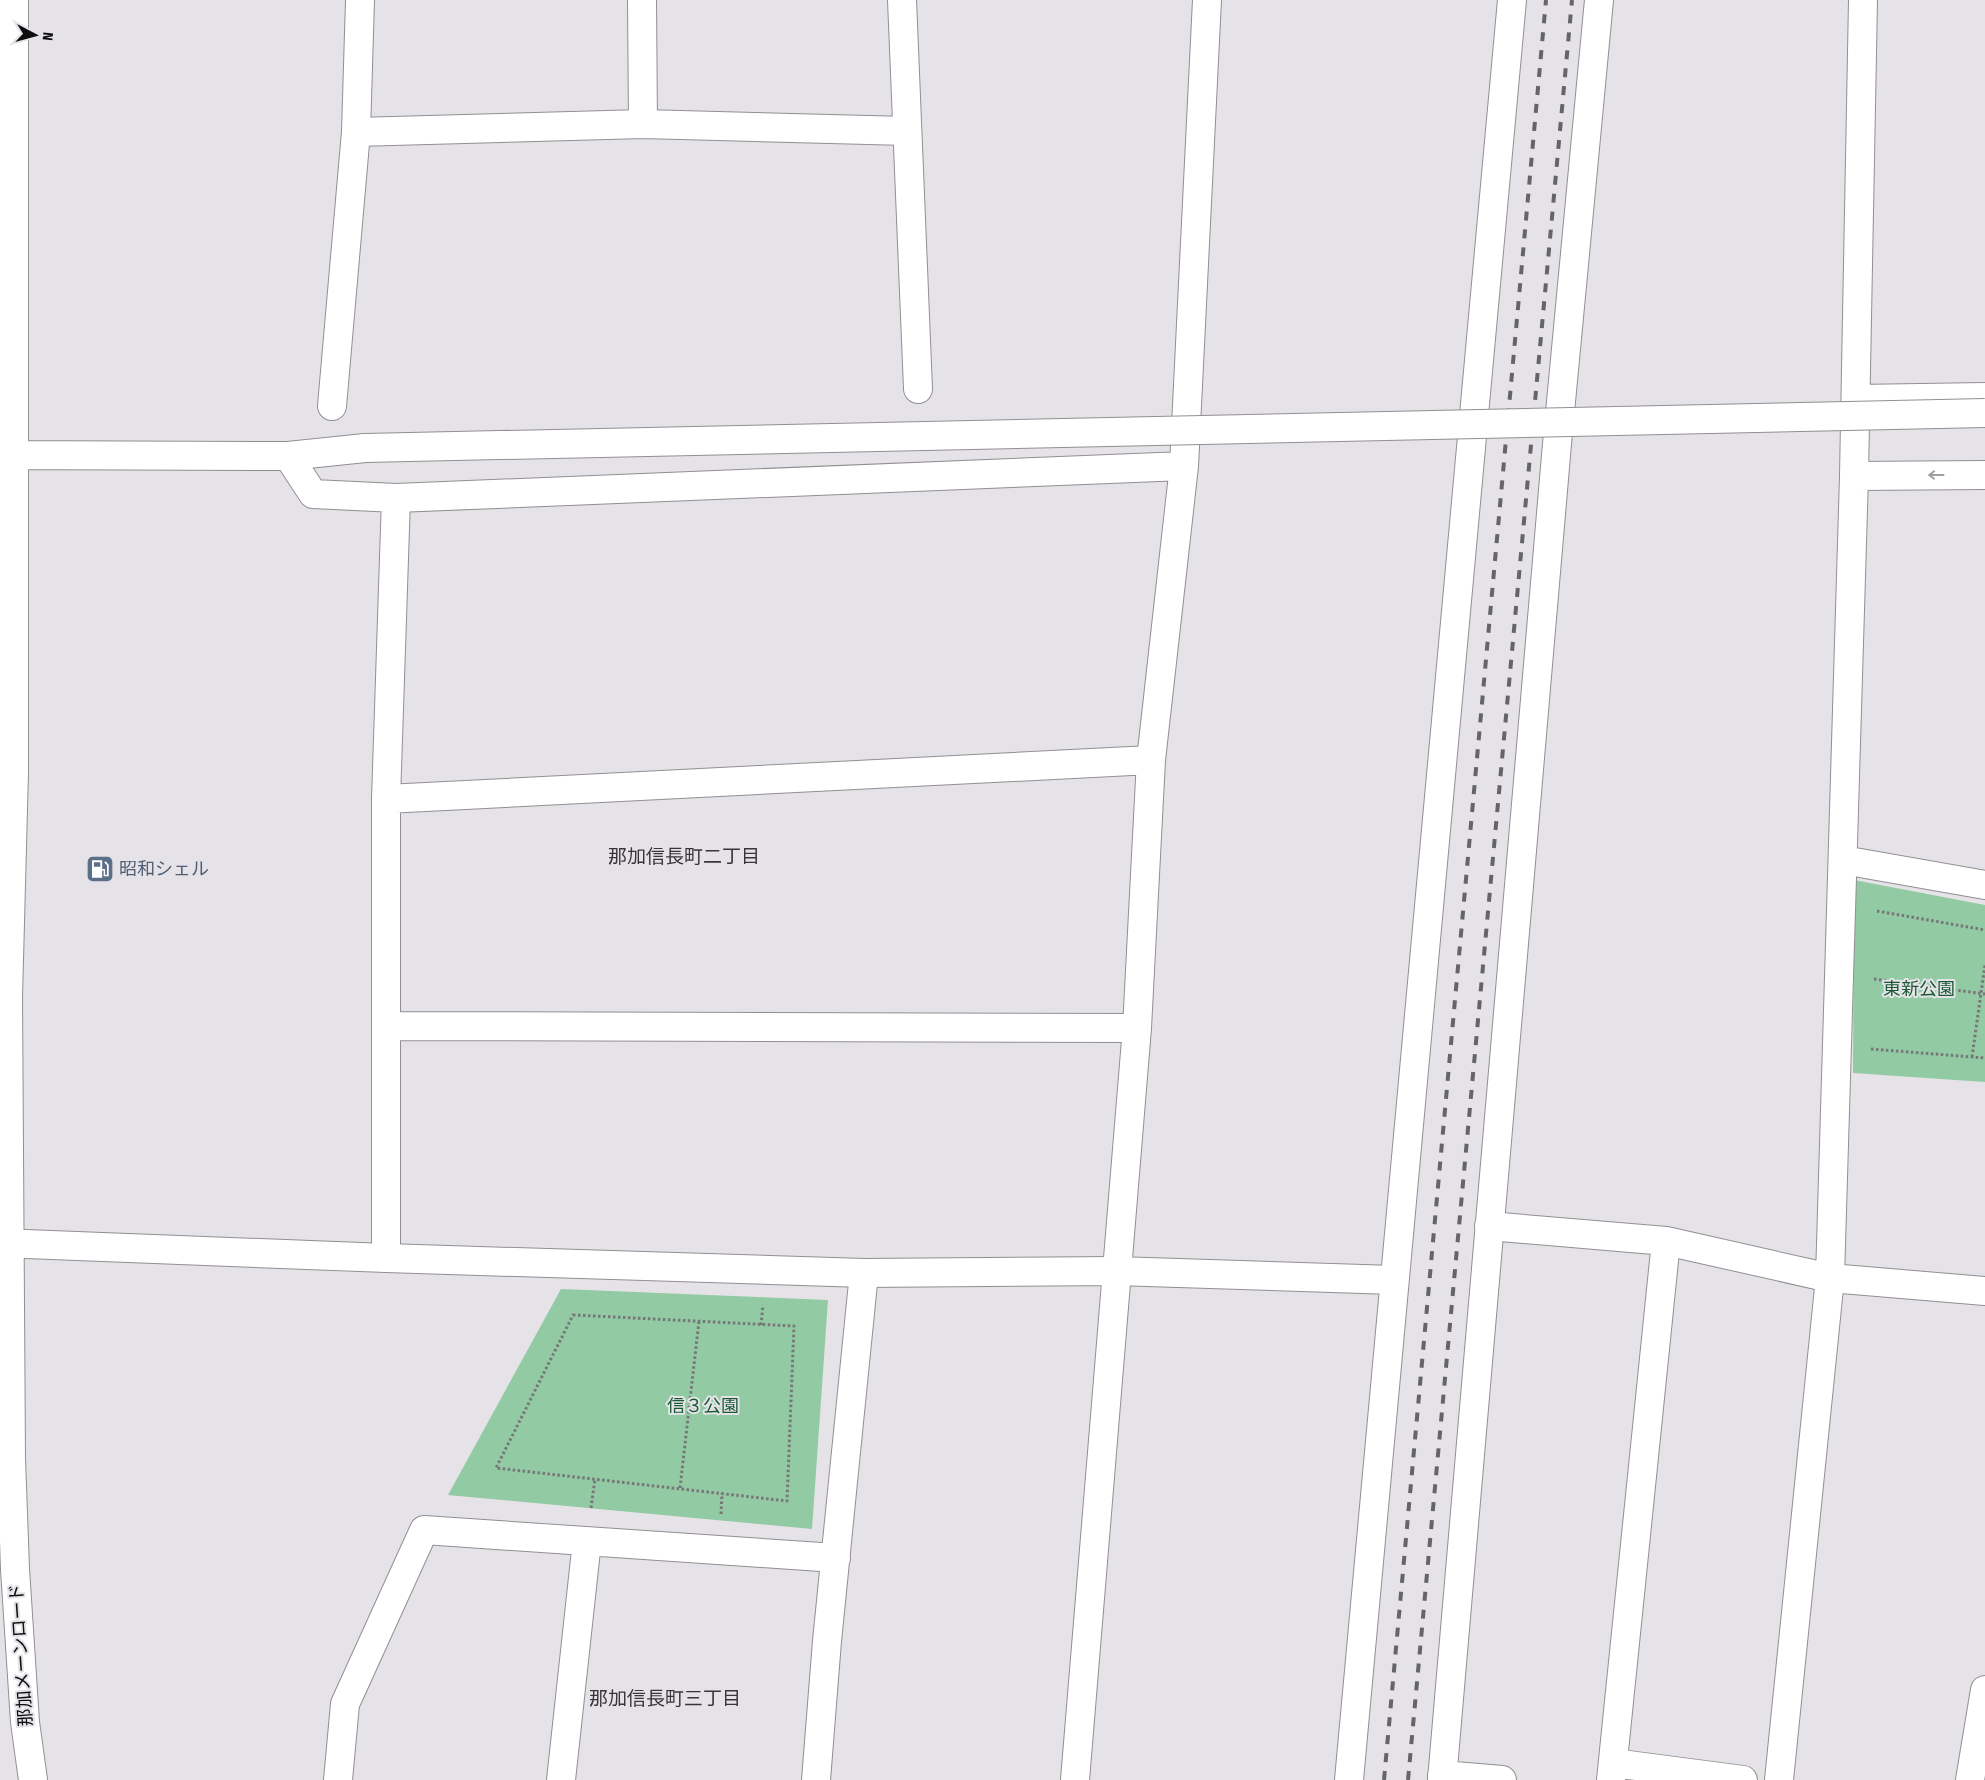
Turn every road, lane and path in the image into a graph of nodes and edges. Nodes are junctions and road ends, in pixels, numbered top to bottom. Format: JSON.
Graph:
{"nodes":[{"id":1,"x":14,"y":0,"type":"edge"},
{"id":2,"x":360,"y":0,"type":"edge"},
{"id":3,"x":642,"y":0,"type":"edge"},
{"id":4,"x":902,"y":0,"type":"edge"},
{"id":5,"x":1207,"y":0,"type":"edge"},
{"id":6,"x":1512,"y":0,"type":"edge"},
{"id":7,"x":1599,"y":0,"type":"edge"},
{"id":8,"x":1863,"y":0,"type":"edge"},
{"id":9,"x":643,"y":124,"type":"junction"},
{"id":10,"x":907,"y":131,"type":"junction"},
{"id":11,"x":356,"y":132,"type":"junction"},
{"id":12,"x":918,"y":389,"type":"dead end"},
{"id":13,"x":1985,"y":397,"type":"edge"},
{"id":14,"x":1856,"y":399,"type":"junction"},
{"id":15,"x":332,"y":406,"type":"dead end"},
{"id":16,"x":1985,"y":413,"type":"edge"},
{"id":17,"x":7,"y":455,"type":"edge"},
{"id":18,"x":288,"y":456,"type":"junction"},
{"id":19,"x":1184,"y":466,"type":"junction"},
{"id":20,"x":1985,"y":475,"type":"edge"},
{"id":21,"x":1854,"y":476,"type":"junction"},
{"id":22,"x":396,"y":498,"type":"junction"},
{"id":23,"x":1151,"y":760,"type":"junction"},
{"id":24,"x":386,"y":799,"type":"junction"},
{"id":25,"x":1843,"y":860,"type":"junction"},
{"id":26,"x":1985,"y":885,"type":"edge"},
{"id":27,"x":1877,"y":911,"type":"dead end"},
{"id":28,"x":1985,"y":930,"type":"edge"},
{"id":29,"x":1985,"y":964,"type":"edge"},
{"id":30,"x":1866,"y":978,"type":"dead end"},
{"id":31,"x":1983,"y":994,"type":"edge"},
{"id":32,"x":387,"y":1026,"type":"junction"},
{"id":33,"x":1137,"y":1028,"type":"junction"},
{"id":34,"x":1866,"y":1048,"type":"dead end"},
{"id":35,"x":1972,"y":1057,"type":"junction"},
{"id":36,"x":1985,"y":1058,"type":"edge"},
{"id":37,"x":1489,"y":1226,"type":"junction"},
{"id":38,"x":1666,"y":1241,"type":"junction"},
{"id":39,"x":5,"y":1243,"type":"edge"},
{"id":40,"x":386,"y":1258,"type":"junction"},
{"id":41,"x":1116,"y":1271,"type":"junction"},
{"id":42,"x":864,"y":1273,"type":"junction"},
{"id":43,"x":1830,"y":1278,"type":"junction"},
{"id":44,"x":1394,"y":1280,"type":"junction"},
{"id":45,"x":1985,"y":1291,"type":"edge"},
{"id":46,"x":699,"y":1321,"type":"junction"},
{"id":47,"x":680,"y":1488,"type":"junction"},
{"id":48,"x":587,"y":1541,"type":"junction"},
{"id":49,"x":836,"y":1558,"type":"junction"},
{"id":50,"x":1985,"y":1690,"type":"edge"},
{"id":51,"x":1612,"y":1772,"type":"edge"},
{"id":52,"x":1442,"y":1778,"type":"edge"},
{"id":53,"x":33,"y":1780,"type":"edge"},
{"id":54,"x":338,"y":1780,"type":"edge"},
{"id":55,"x":561,"y":1780,"type":"edge"},
{"id":56,"x":816,"y":1780,"type":"edge"},
{"id":57,"x":1075,"y":1780,"type":"edge"},
{"id":58,"x":1349,"y":1780,"type":"edge"},
{"id":59,"x":1502,"y":1780,"type":"edge"},
{"id":60,"x":1743,"y":1780,"type":"edge"},
{"id":61,"x":1780,"y":1780,"type":"edge"},
{"id":62,"x":1970,"y":1780,"type":"edge"}],
"edges":[{"from":1,"to":17,"type":"street","name":"那加メーンロード"},
{"from":2,"to":11,"type":"street"},
{"from":3,"to":9,"type":"street"},
{"from":4,"to":10,"type":"street"},
{"from":5,"to":19,"type":"street"},
{"from":6,"to":44,"type":"street"},
{"from":7,"to":37,"type":"street"},
{"from":8,"to":14,"type":"street"},
{"from":9,"to":10,"type":"street"},
{"from":9,"to":11,"type":"street"},
{"from":10,"to":12,"type":"street"},
{"from":11,"to":15,"type":"street"},
{"from":13,"to":14,"type":"street"},
{"from":14,"to":21,"type":"street"},
{"from":16,"to":18,"type":"street","bridge":true},
{"from":17,"to":18,"type":"street"},
{"from":17,"to":39,"type":"street","name":"那加メーンロード"},
{"from":18,"to":22,"type":"street"},
{"from":19,"to":22,"type":"street"},
{"from":19,"to":23,"type":"street"},
{"from":20,"to":21,"type":"street","one_way":true},
{"from":21,"to":25,"type":"street"},
{"from":22,"to":24,"type":"street"},
{"from":23,"to":24,"type":"street"},
{"from":23,"to":33,"type":"street"},
{"from":24,"to":32,"type":"street"},
{"from":25,"to":26,"type":"street"},
{"from":25,"to":43,"type":"street"},
{"from":27,"to":28,"type":"path"},
{"from":29,"to":31,"type":"path"},
{"from":30,"to":31,"type":"path"},
{"from":31,"to":35,"type":"path"},
{"from":32,"to":33,"type":"street"},
{"from":32,"to":40,"type":"street"},
{"from":33,"to":41,"type":"street"},
{"from":34,"to":35,"type":"path"},
{"from":35,"to":36,"type":"path"},
{"from":37,"to":38,"type":"street"},
{"from":37,"to":52,"type":"street"},
{"from":38,"to":43,"type":"street"},
{"from":38,"to":51,"type":"street"},
{"from":39,"to":40,"type":"street"},
{"from":39,"to":53,"type":"street","name":"那加メーンロード"},
{"from":40,"to":42,"type":"street"},
{"from":41,"to":42,"type":"street"},
{"from":41,"to":44,"type":"street"},
{"from":41,"to":57,"type":"street"},
{"from":42,"to":49,"type":"street"},
{"from":43,"to":45,"type":"street"},
{"from":43,"to":61,"type":"street"},
{"from":44,"to":58,"type":"street"},
{"from":46,"to":47,"type":"path"},
{"from":46,"to":47,"type":"path"},
{"from":46,"to":47,"type":"path"},
{"from":48,"to":49,"type":"street"},
{"from":48,"to":54,"type":"street"},
{"from":48,"to":55,"type":"street"},
{"from":49,"to":56,"type":"street"},
{"from":50,"to":62,"type":"street"},
{"from":51,"to":60,"type":"street"},
{"from":52,"to":59,"type":"street"}]}
